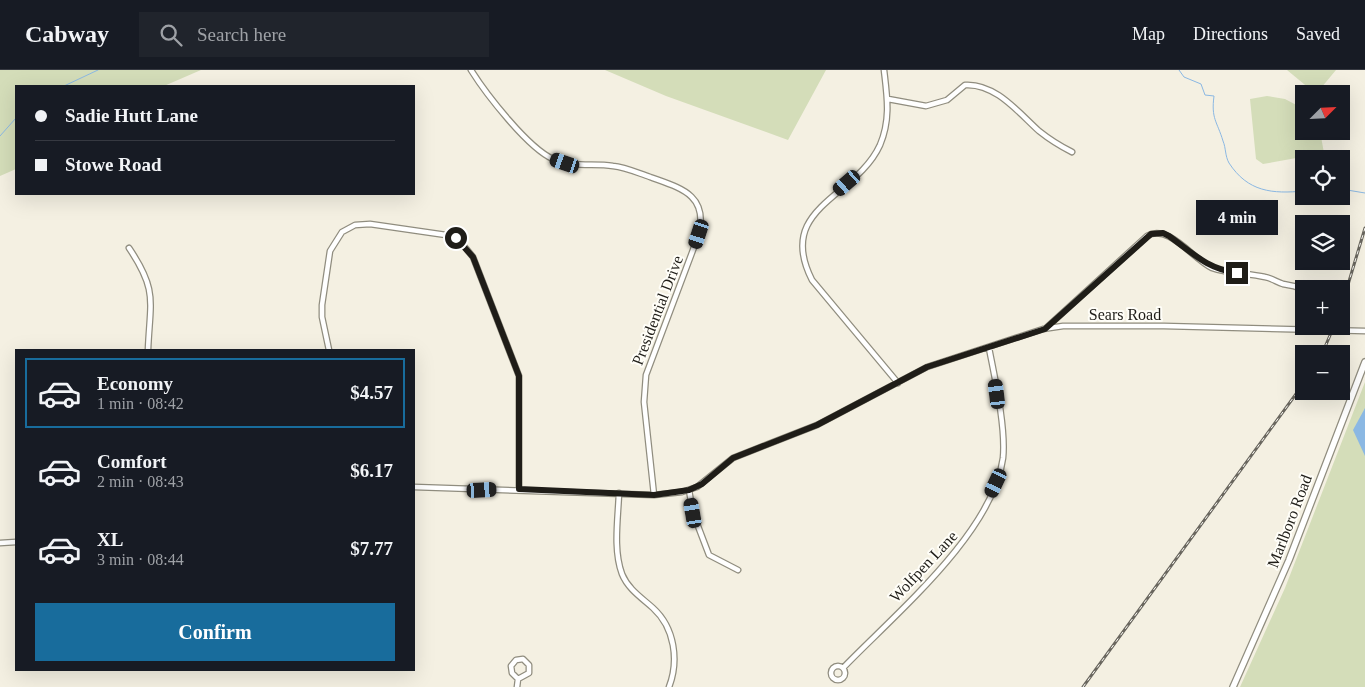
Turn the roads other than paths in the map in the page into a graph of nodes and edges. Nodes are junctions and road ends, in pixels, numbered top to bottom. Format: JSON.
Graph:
{"nodes":[{"id":1,"x":471,"y":70,"type":"edge"},
{"id":2,"x":884,"y":70,"type":"edge"},
{"id":3,"x":888,"y":99,"type":"junction"},
{"id":4,"x":1072,"y":152,"type":"dead end"},
{"id":5,"x":129,"y":248,"type":"dead end"},
{"id":6,"x":1295,"y":286,"type":"edge"},
{"id":7,"x":1045,"y":329,"type":"junction"},
{"id":8,"x":1295,"y":329,"type":"edge"},
{"id":9,"x":1350,"y":331,"type":"edge"},
{"id":10,"x":1365,"y":331,"type":"edge"},
{"id":11,"x":989,"y":348,"type":"junction"},
{"id":12,"x":148,"y":349,"type":"edge"},
{"id":13,"x":328,"y":349,"type":"edge"},
{"id":14,"x":1365,"y":362,"type":"edge"},
{"id":15,"x":898,"y":383,"type":"junction"},
{"id":16,"x":415,"y":487,"type":"edge"},
{"id":17,"x":519,"y":489,"type":"junction"},
{"id":18,"x":689,"y":490,"type":"junction"},
{"id":19,"x":619,"y":494,"type":"junction"},
{"id":20,"x":654,"y":495,"type":"junction"},
{"id":21,"x":15,"y":542,"type":"edge"},
{"id":22,"x":0,"y":543,"type":"edge"},
{"id":23,"x":738,"y":570,"type":"dead end"},
{"id":24,"x":843,"y":668,"type":"dead end"},
{"id":25,"x":518,"y":679,"type":"junction"},
{"id":26,"x":517,"y":687,"type":"edge"},
{"id":27,"x":669,"y":687,"type":"edge"},
{"id":28,"x":1233,"y":687,"type":"edge"}],
"edges":[{"from":1,"to":20,"type":"street","name":"Presidential Drive"},
{"from":2,"to":3,"type":"street"},
{"from":3,"to":4,"type":"street"},
{"from":3,"to":15,"type":"street"},
{"from":5,"to":12,"type":"street"},
{"from":6,"to":7,"type":"street"},
{"from":7,"to":8,"type":"street","name":"Sears Road"},
{"from":7,"to":11,"type":"street","name":"Sears Road"},
{"from":9,"to":10,"type":"street","name":"Sears Road"},
{"from":11,"to":15,"type":"street","name":"Sears Road"},
{"from":11,"to":24,"type":"street","name":"Wolfpen Lane"},
{"from":13,"to":17,"type":"street"},
{"from":14,"to":28,"type":"main road","name":"Marlboro Road"},
{"from":15,"to":18,"type":"street","name":"Sears Road"},
{"from":16,"to":17,"type":"street","name":"Sears Road"},
{"from":17,"to":19,"type":"street","name":"Sears Road"},
{"from":18,"to":20,"type":"street","name":"Sears Road"},
{"from":18,"to":23,"type":"street"},
{"from":19,"to":20,"type":"street","name":"Sears Road"},
{"from":19,"to":27,"type":"street"},
{"from":21,"to":22,"type":"street"},
{"from":25,"to":25,"type":"street"},
{"from":25,"to":26,"type":"street"}]}
